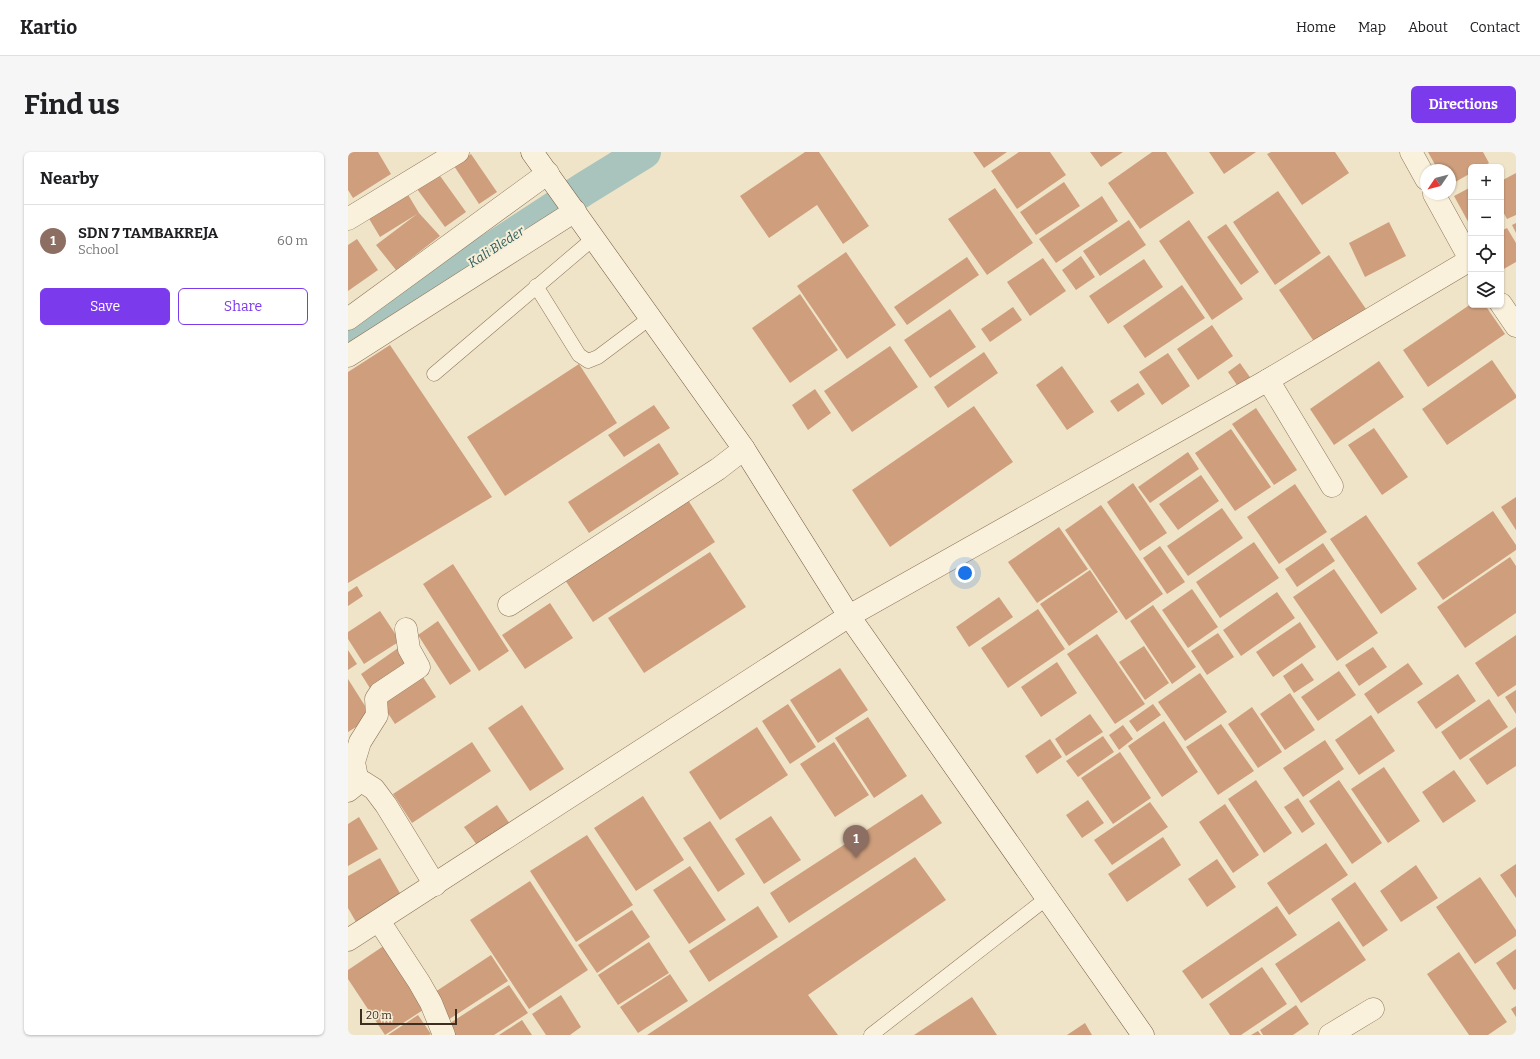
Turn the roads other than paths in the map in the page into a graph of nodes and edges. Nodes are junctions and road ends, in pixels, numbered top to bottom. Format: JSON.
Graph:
{"nodes":[{"id":1,"x":458,"y":152,"type":"edge"},
{"id":2,"x":532,"y":152,"type":"edge"},
{"id":3,"x":1411,"y":152,"type":"edge"},
{"id":4,"x":1420,"y":168,"type":"edge"},
{"id":5,"x":549,"y":175,"type":"junction"},
{"id":6,"x":1437,"y":200,"type":"edge"},
{"id":7,"x":573,"y":209,"type":"junction"},
{"id":8,"x":348,"y":219,"type":"edge"},
{"id":9,"x":594,"y":238,"type":"junction"},
{"id":10,"x":1468,"y":255,"type":"edge"},
{"id":11,"x":1468,"y":262,"type":"edge"},
{"id":12,"x":536,"y":286,"type":"junction"},
{"id":13,"x":1504,"y":308,"type":"edge"},
{"id":14,"x":650,"y":318,"type":"junction"},
{"id":15,"x":348,"y":319,"type":"edge"},
{"id":16,"x":1516,"y":326,"type":"edge"},
{"id":17,"x":348,"y":356,"type":"edge"},
{"id":18,"x":434,"y":374,"type":"dead end"},
{"id":19,"x":1268,"y":380,"type":"junction"},
{"id":20,"x":744,"y":449,"type":"junction"},
{"id":21,"x":1332,"y":486,"type":"dead end"},
{"id":22,"x":509,"y":605,"type":"dead end"},
{"id":23,"x":849,"y":616,"type":"junction"},
{"id":24,"x":406,"y":629,"type":"dead end"},
{"id":25,"x":353,"y":787,"type":"edge"},
{"id":26,"x":435,"y":885,"type":"junction"},
{"id":27,"x":1047,"y":898,"type":"junction"},
{"id":28,"x":379,"y":921,"type":"junction"},
{"id":29,"x":348,"y":940,"type":"edge"},
{"id":30,"x":1373,"y":1009,"type":"dead end"},
{"id":31,"x":444,"y":1035,"type":"edge"},
{"id":32,"x":871,"y":1035,"type":"edge"},
{"id":33,"x":1143,"y":1035,"type":"edge"},
{"id":34,"x":1330,"y":1035,"type":"edge"}],
"edges":[{"from":1,"to":8,"type":"street"},
{"from":2,"to":5,"type":"street"},
{"from":3,"to":4,"type":"street"},
{"from":5,"to":7,"type":"street"},
{"from":5,"to":15,"type":"street"},
{"from":6,"to":10,"type":"street"},
{"from":7,"to":9,"type":"street"},
{"from":7,"to":17,"type":"street"},
{"from":9,"to":12,"type":"lane"},
{"from":9,"to":14,"type":"street"},
{"from":11,"to":19,"type":"street"},
{"from":12,"to":14,"type":"lane"},
{"from":12,"to":18,"type":"lane"},
{"from":13,"to":16,"type":"street"},
{"from":14,"to":20,"type":"street"},
{"from":19,"to":21,"type":"street"},
{"from":19,"to":23,"type":"street"},
{"from":20,"to":22,"type":"street"},
{"from":20,"to":23,"type":"street"},
{"from":23,"to":26,"type":"street"},
{"from":23,"to":27,"type":"street"},
{"from":24,"to":25,"type":"street"},
{"from":25,"to":26,"type":"street"},
{"from":26,"to":28,"type":"street"},
{"from":27,"to":32,"type":"lane"},
{"from":27,"to":33,"type":"street"},
{"from":28,"to":29,"type":"street"},
{"from":28,"to":31,"type":"street"},
{"from":30,"to":34,"type":"street"}]}
